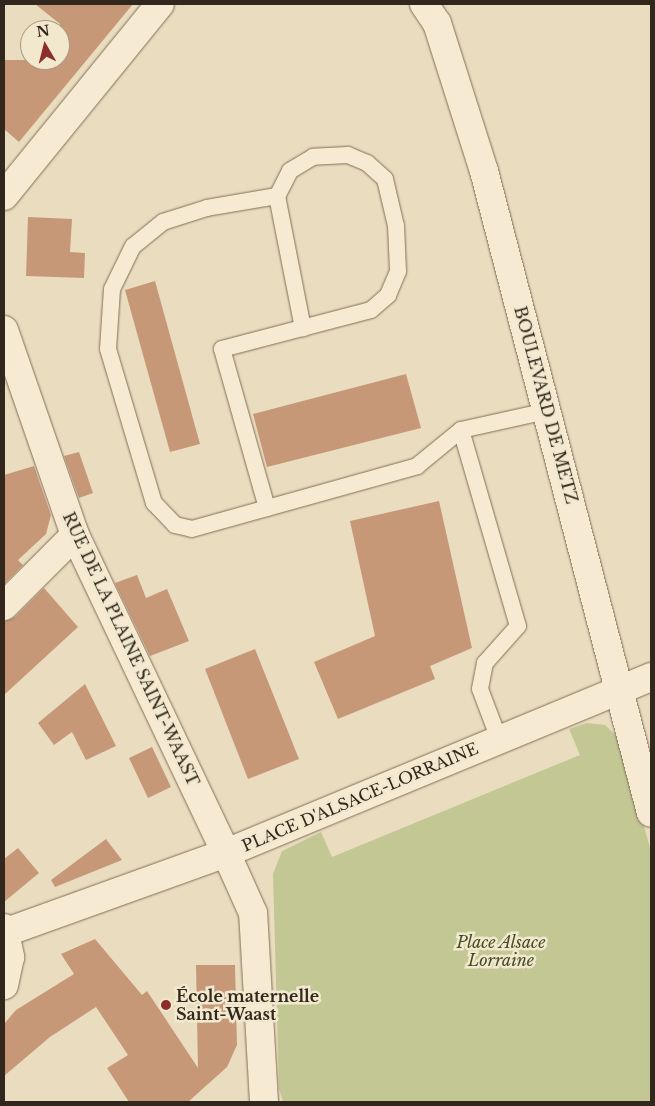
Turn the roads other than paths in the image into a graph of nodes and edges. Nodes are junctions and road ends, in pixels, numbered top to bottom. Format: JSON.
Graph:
{"nodes":[{"id":1,"x":160,"y":4,"type":"edge"},
{"id":2,"x":424,"y":4,"type":"edge"},
{"id":3,"x":4,"y":196,"type":"edge"},
{"id":4,"x":277,"y":196,"type":"junction"},
{"id":5,"x":303,"y":328,"type":"junction"},
{"id":6,"x":4,"y":330,"type":"edge"},
{"id":7,"x":547,"y":411,"type":"junction"},
{"id":8,"x":460,"y":430,"type":"junction"},
{"id":9,"x":267,"y":508,"type":"junction"},
{"id":10,"x":75,"y":535,"type":"junction"},
{"id":11,"x":4,"y":606,"type":"edge"},
{"id":12,"x":651,"y":677,"type":"edge"},
{"id":13,"x":620,"y":690,"type":"junction"},
{"id":14,"x":499,"y":739,"type":"junction"},
{"id":15,"x":651,"y":813,"type":"edge"},
{"id":16,"x":226,"y":853,"type":"junction"},
{"id":17,"x":5,"y":930,"type":"edge"},
{"id":18,"x":4,"y":985,"type":"edge"},
{"id":19,"x":264,"y":1102,"type":"edge"}],
"edges":[{"from":1,"to":3,"type":"street"},
{"from":2,"to":7,"type":"street","name":"BOULEVARD DE METZ"},
{"from":4,"to":5,"type":"lane"},
{"from":4,"to":5,"type":"lane"},
{"from":4,"to":9,"type":"lane"},
{"from":5,"to":9,"type":"lane"},
{"from":6,"to":10,"type":"street","name":"RUE DE LA PLAINE SAINT-WAAST"},
{"from":7,"to":8,"type":"lane"},
{"from":7,"to":13,"type":"street","name":"BOULEVARD DE METZ"},
{"from":8,"to":9,"type":"lane"},
{"from":8,"to":14,"type":"lane"},
{"from":10,"to":11,"type":"street"},
{"from":10,"to":16,"type":"street","name":"RUE DE LA PLAINE SAINT-WAAST"},
{"from":12,"to":13,"type":"street","name":"PLACE D'ALSACE-LORRAINE"},
{"from":13,"to":14,"type":"street","name":"PLACE D'ALSACE-LORRAINE"},
{"from":13,"to":15,"type":"street","name":"BOULEVARD DE METZ"},
{"from":14,"to":16,"type":"street","name":"PLACE D'ALSACE-LORRAINE"},
{"from":16,"to":17,"type":"street"},
{"from":16,"to":19,"type":"street","name":"PLACE D'ALSACE-LORRAINE"},
{"from":17,"to":18,"type":"street"}]}
